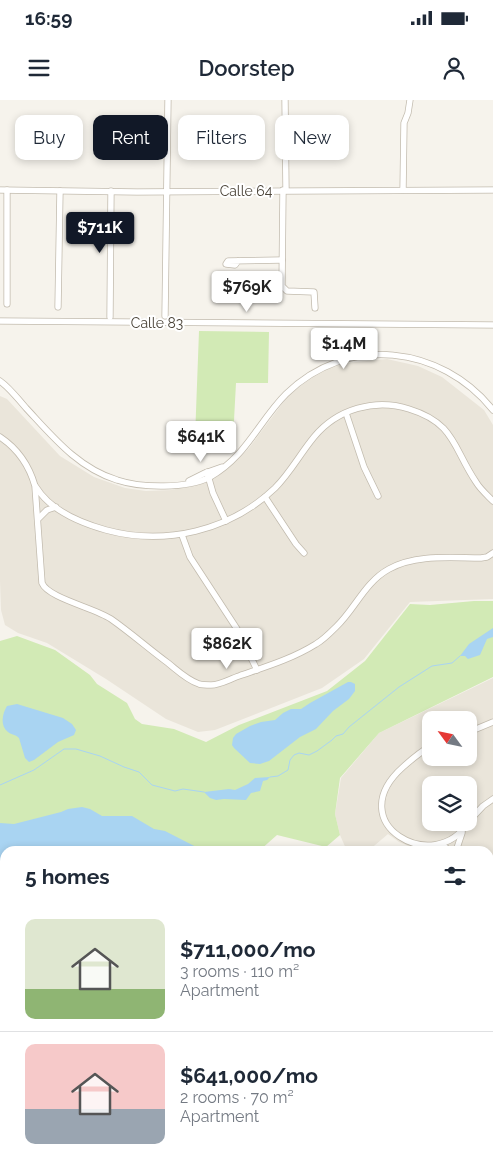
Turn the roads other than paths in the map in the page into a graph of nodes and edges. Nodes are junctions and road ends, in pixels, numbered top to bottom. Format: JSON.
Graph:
{"nodes":[{"id":1,"x":168,"y":100,"type":"edge"},
{"id":2,"x":285,"y":100,"type":"edge"},
{"id":3,"x":410,"y":100,"type":"edge"},
{"id":4,"x":0,"y":190,"type":"edge"},
{"id":5,"x":7,"y":190,"type":"junction"},
{"id":6,"x":285,"y":190,"type":"junction"},
{"id":7,"x":403,"y":190,"type":"junction"},
{"id":8,"x":493,"y":190,"type":"edge"},
{"id":9,"x":60,"y":191,"type":"junction"},
{"id":10,"x":112,"y":191,"type":"junction"},
{"id":11,"x":166,"y":191,"type":"junction"},
{"id":12,"x":282,"y":260,"type":"junction"},
{"id":13,"x":238,"y":261,"type":"dead end"},
{"id":14,"x":7,"y":304,"type":"dead end"},
{"id":15,"x":58,"y":307,"type":"dead end"},
{"id":16,"x":315,"y":308,"type":"dead end"},
{"id":17,"x":166,"y":316,"type":"dead end"},
{"id":18,"x":110,"y":317,"type":"dead end"},
{"id":19,"x":0,"y":322,"type":"edge"},
{"id":20,"x":493,"y":325,"type":"edge"},
{"id":21,"x":0,"y":381,"type":"edge"},
{"id":22,"x":0,"y":387,"type":"edge"},
{"id":23,"x":12,"y":392,"type":"junction"},
{"id":24,"x":493,"y":410,"type":"edge"},
{"id":25,"x":346,"y":413,"type":"junction"},
{"id":26,"x":0,"y":437,"type":"edge"},
{"id":27,"x":205,"y":476,"type":"junction"},
{"id":28,"x":35,"y":486,"type":"junction"},
{"id":29,"x":378,"y":496,"type":"dead end"},
{"id":30,"x":265,"y":497,"type":"junction"},
{"id":31,"x":493,"y":501,"type":"edge"},
{"id":32,"x":56,"y":508,"type":"junction"},
{"id":33,"x":39,"y":518,"type":"junction"},
{"id":34,"x":226,"y":521,"type":"junction"},
{"id":35,"x":182,"y":535,"type":"junction"},
{"id":36,"x":304,"y":553,"type":"dead end"},
{"id":37,"x":493,"y":553,"type":"edge"},
{"id":38,"x":257,"y":670,"type":"junction"},
{"id":39,"x":493,"y":723,"type":"edge"},
{"id":40,"x":478,"y":729,"type":"edge"},
{"id":41,"x":422,"y":752,"type":"edge"},
{"id":42,"x":493,"y":799,"type":"edge"},
{"id":43,"x":477,"y":812,"type":"edge"},
{"id":44,"x":462,"y":831,"type":"edge"},
{"id":45,"x":463,"y":831,"type":"edge"},
{"id":46,"x":441,"y":844,"type":"junction"},
{"id":47,"x":444,"y":846,"type":"edge"},
{"id":48,"x":458,"y":846,"type":"edge"}],
"edges":[{"from":1,"to":11,"type":"street"},
{"from":2,"to":6,"type":"street"},
{"from":3,"to":7,"type":"street"},
{"from":4,"to":5,"type":"street","name":"Calle 64"},
{"from":5,"to":9,"type":"street","name":"Calle 64"},
{"from":5,"to":14,"type":"street"},
{"from":6,"to":7,"type":"street","name":"Calle 64"},
{"from":6,"to":11,"type":"street","name":"Calle 64"},
{"from":6,"to":12,"type":"street"},
{"from":7,"to":8,"type":"street","name":"Calle 64"},
{"from":9,"to":10,"type":"street","name":"Calle 64"},
{"from":9,"to":15,"type":"street"},
{"from":10,"to":11,"type":"street","name":"Calle 64"},
{"from":10,"to":18,"type":"street"},
{"from":11,"to":17,"type":"street"},
{"from":12,"to":13,"type":"street"},
{"from":12,"to":16,"type":"street"},
{"from":19,"to":20,"type":"street","name":"Calle 83"},
{"from":21,"to":23,"type":"street"},
{"from":22,"to":23,"type":"street"},
{"from":23,"to":27,"type":"street"},
{"from":24,"to":27,"type":"street"},
{"from":25,"to":29,"type":"street"},
{"from":25,"to":30,"type":"street"},
{"from":25,"to":31,"type":"street"},
{"from":26,"to":28,"type":"street"},
{"from":27,"to":34,"type":"street"},
{"from":28,"to":32,"type":"street"},
{"from":28,"to":33,"type":"street"},
{"from":30,"to":34,"type":"street"},
{"from":30,"to":36,"type":"street"},
{"from":32,"to":33,"type":"street"},
{"from":32,"to":35,"type":"street"},
{"from":33,"to":38,"type":"street"},
{"from":34,"to":35,"type":"street"},
{"from":35,"to":38,"type":"street"},
{"from":37,"to":38,"type":"street"},
{"from":39,"to":40,"type":"street"},
{"from":41,"to":46,"type":"street"},
{"from":42,"to":43,"type":"street"},
{"from":44,"to":46,"type":"street"},
{"from":45,"to":48,"type":"street"},
{"from":46,"to":47,"type":"street"}]}
